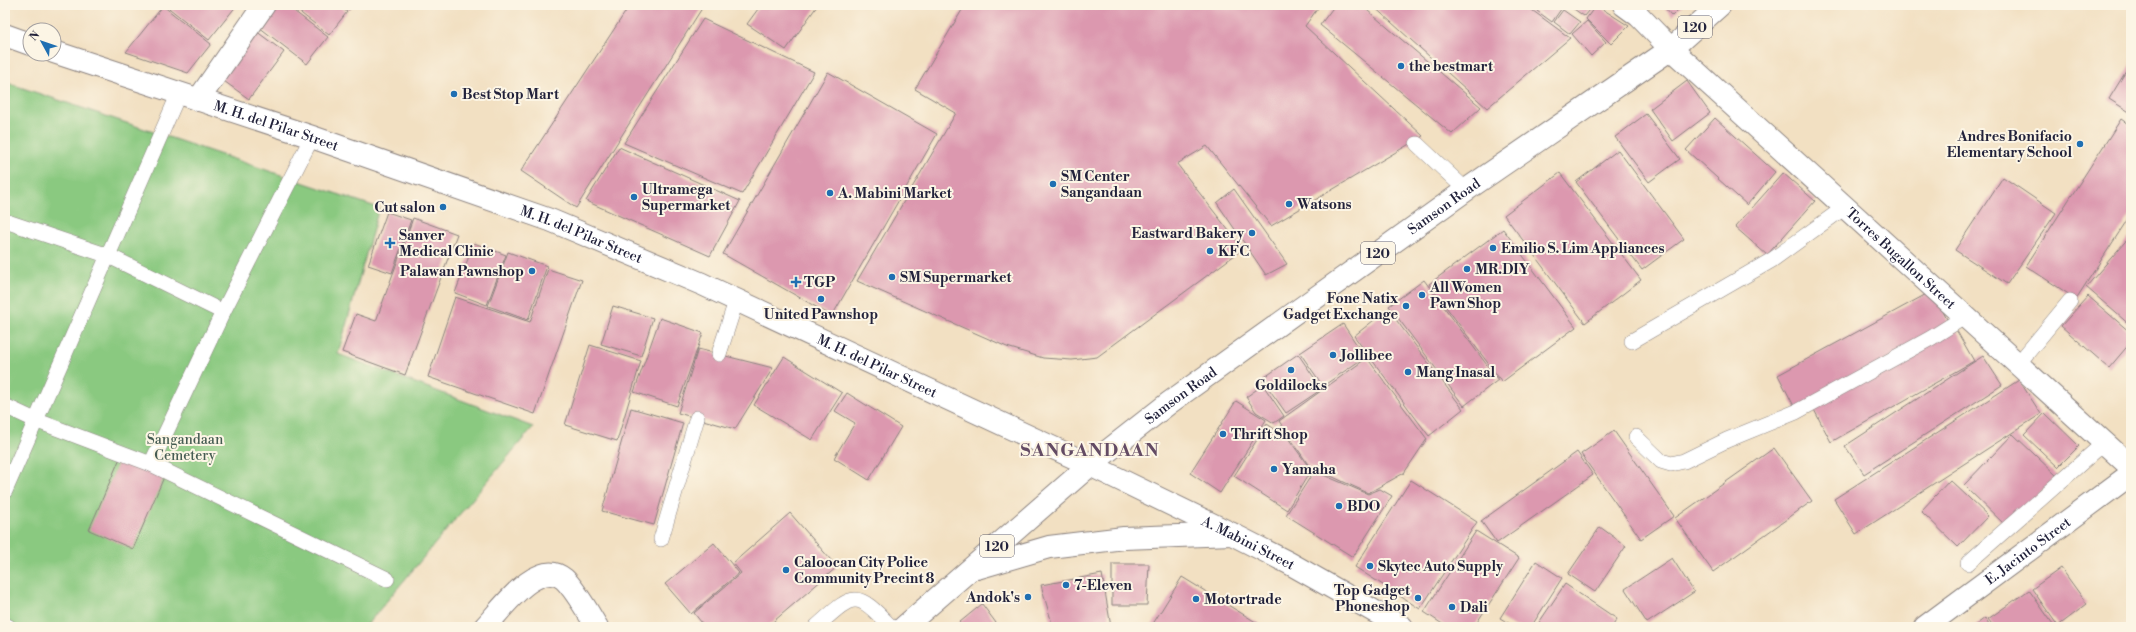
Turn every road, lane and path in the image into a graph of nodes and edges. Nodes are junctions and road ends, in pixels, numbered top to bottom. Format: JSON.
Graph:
{"nodes":[{"id":1,"x":264,"y":5,"type":"edge"},
{"id":2,"x":1624,"y":5,"type":"edge"},
{"id":3,"x":1720,"y":5,"type":"edge"},
{"id":4,"x":5,"y":35,"type":"edge"},
{"id":5,"x":22,"y":41,"type":"edge"},
{"id":6,"x":1671,"y":49,"type":"junction"},
{"id":7,"x":62,"y":55,"type":"edge"},
{"id":8,"x":188,"y":97,"type":"junction"},
{"id":9,"x":312,"y":137,"type":"junction"},
{"id":10,"x":1417,"y":144,"type":"dead end"},
{"id":11,"x":1466,"y":190,"type":"junction"},
{"id":12,"x":1845,"y":207,"type":"junction"},
{"id":13,"x":5,"y":221,"type":"edge"},
{"id":14,"x":109,"y":256,"type":"junction"},
{"id":15,"x":736,"y":301,"type":"junction"},
{"id":16,"x":2070,"y":301,"type":"dead end"},
{"id":17,"x":223,"y":312,"type":"junction"},
{"id":18,"x":1966,"y":316,"type":"junction"},
{"id":19,"x":1632,"y":341,"type":"dead end"},
{"id":20,"x":718,"y":354,"type":"dead end"},
{"id":21,"x":2018,"y":364,"type":"junction"},
{"id":22,"x":5,"y":406,"type":"edge"},
{"id":23,"x":697,"y":418,"type":"dead end"},
{"id":24,"x":35,"y":420,"type":"junction"},
{"id":25,"x":1636,"y":437,"type":"dead end"},
{"id":26,"x":2104,"y":443,"type":"junction"},
{"id":27,"x":151,"y":464,"type":"junction"},
{"id":28,"x":1090,"y":465,"type":"junction"},
{"id":29,"x":2131,"y":467,"type":"edge"},
{"id":30,"x":2131,"y":474,"type":"edge"},
{"id":31,"x":5,"y":491,"type":"edge"},
{"id":32,"x":1232,"y":534,"type":"junction"},
{"id":33,"x":661,"y":539,"type":"dead end"},
{"id":34,"x":1968,"y":563,"type":"dead end"},
{"id":35,"x":970,"y":570,"type":"junction"},
{"id":36,"x":387,"y":579,"type":"dead end"},
{"id":37,"x":5,"y":625,"type":"edge"},
{"id":38,"x":8,"y":627,"type":"edge"},
{"id":39,"x":485,"y":627,"type":"edge"},
{"id":40,"x":597,"y":627,"type":"edge"},
{"id":41,"x":816,"y":627,"type":"edge"},
{"id":42,"x":891,"y":627,"type":"edge"},
{"id":43,"x":904,"y":627,"type":"edge"},
{"id":44,"x":1402,"y":627,"type":"edge"},
{"id":45,"x":1925,"y":627,"type":"edge"}],
"edges":[{"from":1,"to":8,"type":"main road"},
{"from":2,"to":6,"type":"main road","name":"Torres Bugallon Street"},
{"from":3,"to":6,"type":"main road","name":"Samson Road","number":"120"},
{"from":4,"to":5,"type":"main road"},
{"from":6,"to":11,"type":"main road","name":"Samson Road","number":"120"},
{"from":6,"to":12,"type":"main road","name":"Torres Bugallon Street"},
{"from":7,"to":8,"type":"main road","name":"M. H. del Pilar Street"},
{"from":8,"to":9,"type":"main road","name":"M. H. del Pilar Street"},
{"from":8,"to":14,"type":"lane"},
{"from":9,"to":15,"type":"main road","name":"M. H. del Pilar Street"},
{"from":9,"to":17,"type":"lane"},
{"from":10,"to":11,"type":"lane"},
{"from":11,"to":28,"type":"main road","name":"Samson Road","number":"120"},
{"from":12,"to":18,"type":"main road","name":"Torres Bugallon Street"},
{"from":12,"to":19,"type":"lane"},
{"from":13,"to":14,"type":"lane"},
{"from":14,"to":17,"type":"lane"},
{"from":14,"to":24,"type":"lane"},
{"from":15,"to":20,"type":"lane"},
{"from":15,"to":28,"type":"main road","name":"M. H. del Pilar Street"},
{"from":16,"to":21,"type":"lane"},
{"from":17,"to":27,"type":"lane"},
{"from":18,"to":21,"type":"main road","name":"Torres Bugallon Street"},
{"from":18,"to":25,"type":"lane"},
{"from":21,"to":26,"type":"main road","name":"Torres Bugallon Street"},
{"from":22,"to":24,"type":"lane"},
{"from":23,"to":33,"type":"lane"},
{"from":24,"to":27,"type":"lane"},
{"from":24,"to":31,"type":"lane"},
{"from":26,"to":29,"type":"main road","name":"Torres Bugallon Street"},
{"from":26,"to":34,"type":"lane"},
{"from":27,"to":36,"type":"lane"},
{"from":28,"to":32,"type":"main road","name":"A. Mabini Street"},
{"from":28,"to":35,"type":"main road","number":"120"},
{"from":30,"to":45,"type":"main road","name":"E. Jacinto Street"},
{"from":32,"to":35,"type":"main road"},
{"from":32,"to":44,"type":"main road","name":"A. Mabini Street"},
{"from":35,"to":43,"type":"main road","number":"120"},
{"from":37,"to":38,"type":"lane"},
{"from":39,"to":40,"type":"main road"},
{"from":41,"to":42,"type":"lane"}]}
